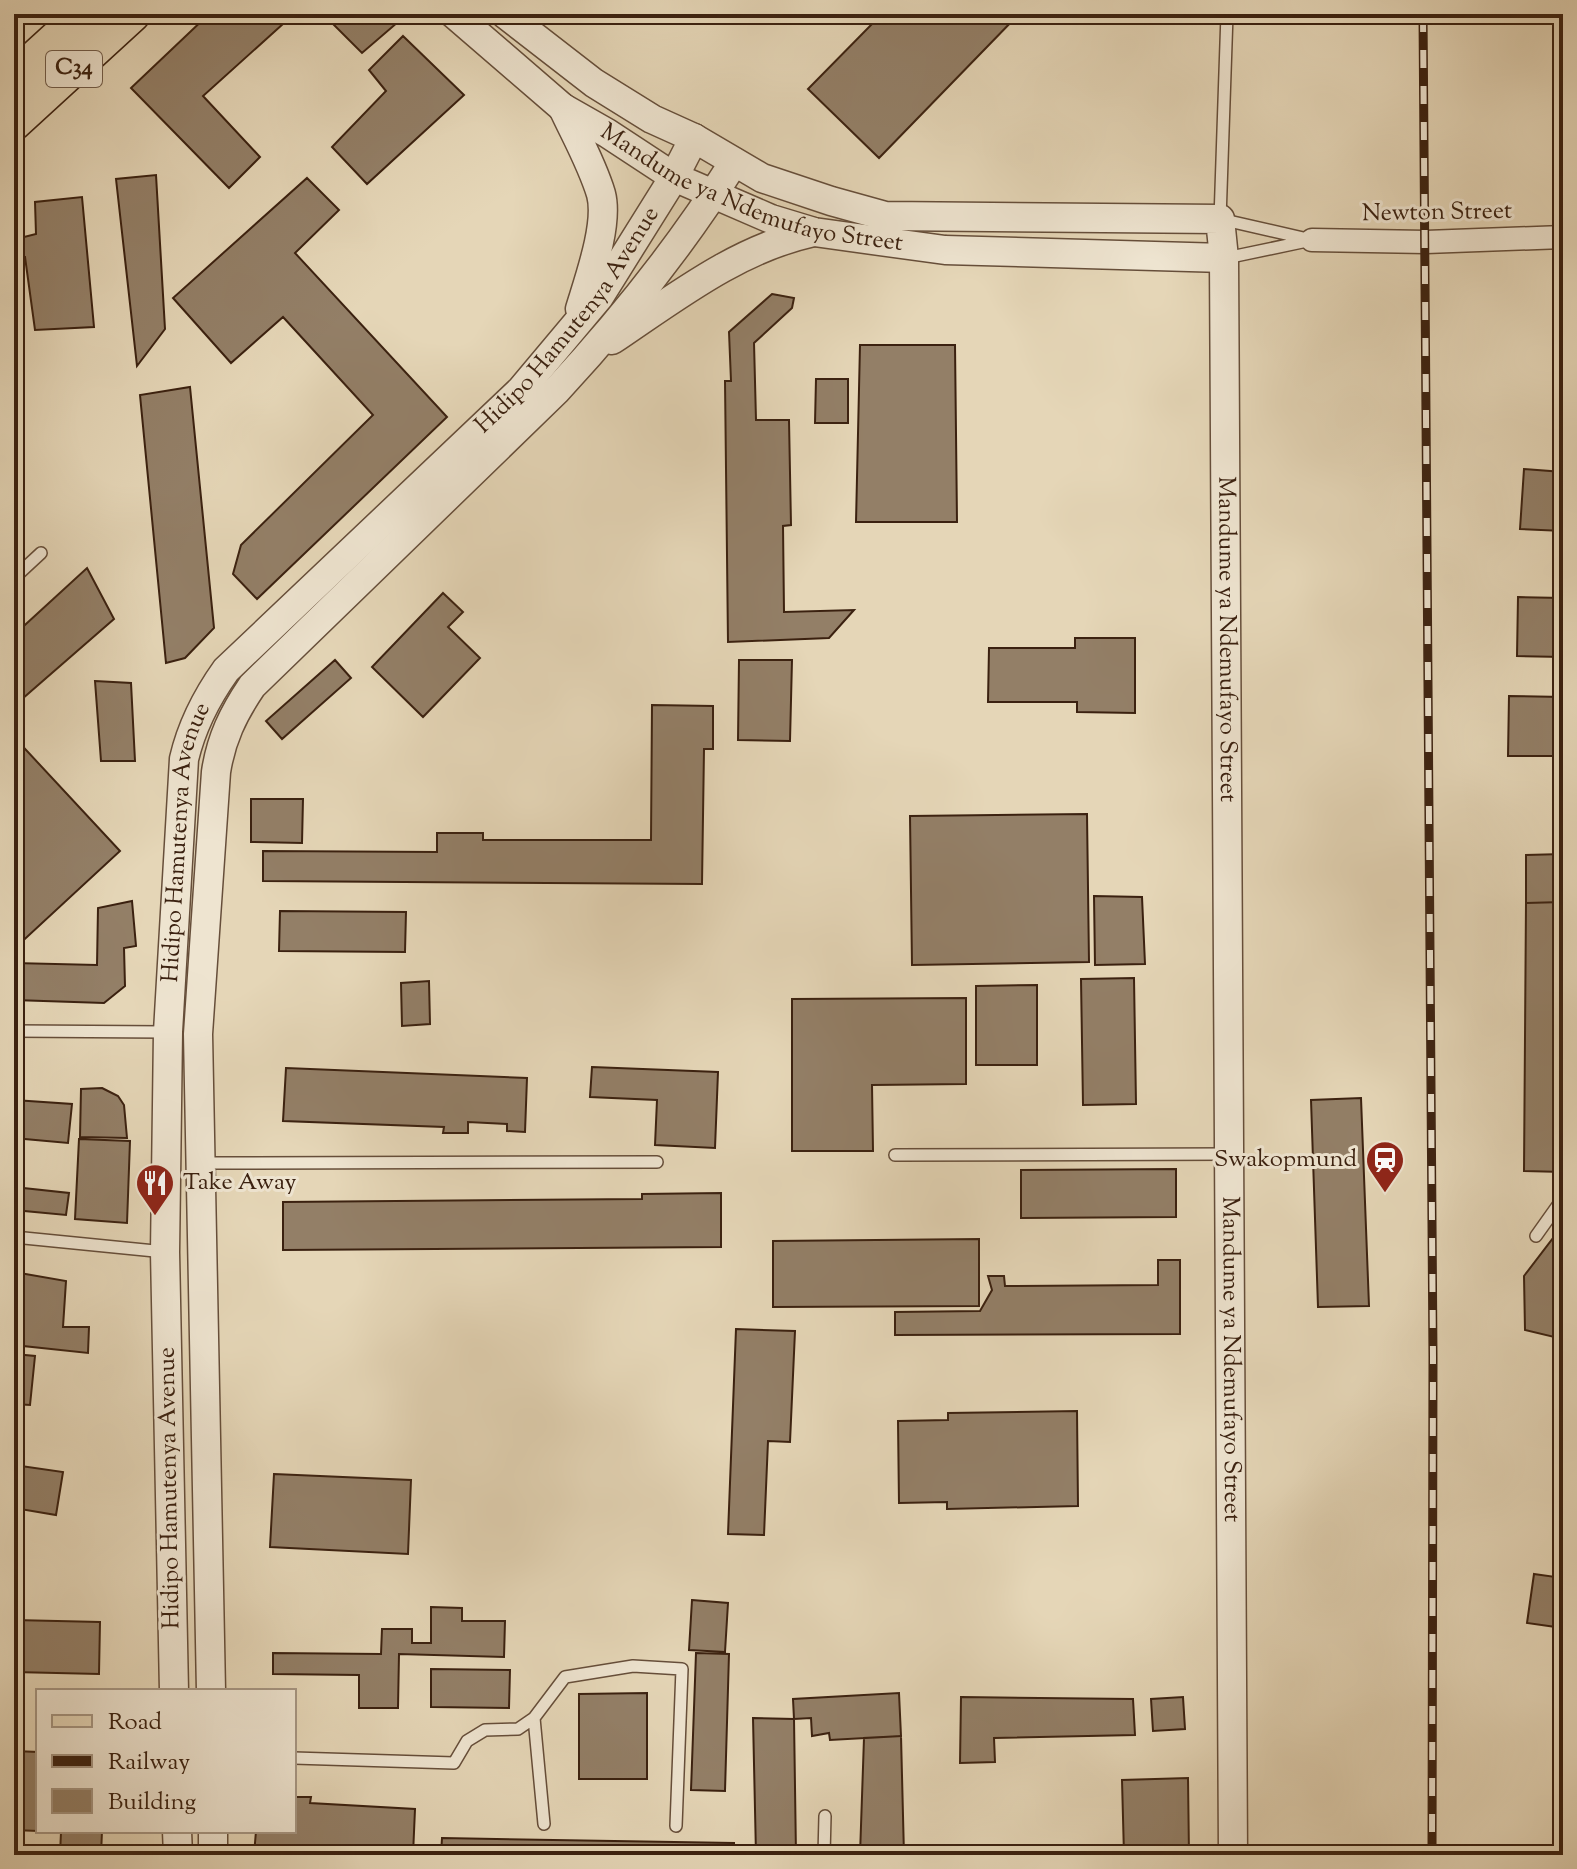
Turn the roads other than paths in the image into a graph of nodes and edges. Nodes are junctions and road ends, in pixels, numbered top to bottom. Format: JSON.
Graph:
{"nodes":[{"id":1,"x":83,"y":14,"type":"edge"},
{"id":2,"x":133,"y":14,"type":"edge"},
{"id":3,"x":454,"y":14,"type":"edge"},
{"id":4,"x":505,"y":14,"type":"edge"},
{"id":5,"x":1227,"y":14,"type":"edge"},
{"id":6,"x":14,"y":77,"type":"edge"},
{"id":7,"x":563,"y":108,"type":"junction"},
{"id":8,"x":14,"y":123,"type":"edge"},
{"id":9,"x":694,"y":138,"type":"junction"},
{"id":10,"x":734,"y":162,"type":"junction"},
{"id":11,"x":674,"y":177,"type":"junction"},
{"id":12,"x":713,"y":194,"type":"junction"},
{"id":13,"x":1220,"y":219,"type":"junction"},
{"id":14,"x":814,"y":232,"type":"junction"},
{"id":15,"x":1563,"y":237,"type":"edge"},
{"id":16,"x":1312,"y":240,"type":"junction"},
{"id":17,"x":1224,"y":258,"type":"junction"},
{"id":18,"x":573,"y":329,"type":"junction"},
{"id":19,"x":589,"y":356,"type":"junction"},
{"id":20,"x":41,"y":553,"type":"dead end"},
{"id":21,"x":14,"y":578,"type":"edge"},
{"id":22,"x":14,"y":1031,"type":"edge"},
{"id":23,"x":168,"y":1032,"type":"junction"},
{"id":24,"x":198,"y":1034,"type":"junction"},
{"id":25,"x":1230,"y":1154,"type":"junction"},
{"id":26,"x":895,"y":1155,"type":"dead end"},
{"id":27,"x":657,"y":1162,"type":"dead end"},
{"id":28,"x":200,"y":1163,"type":"junction"},
{"id":29,"x":1563,"y":1198,"type":"edge"},
{"id":30,"x":1536,"y":1236,"type":"dead end"},
{"id":31,"x":14,"y":1237,"type":"edge"},
{"id":32,"x":165,"y":1252,"type":"junction"},
{"id":33,"x":174,"y":1689,"type":"edge"},
{"id":34,"x":211,"y":1689,"type":"edge"},
{"id":35,"x":534,"y":1718,"type":"junction"},
{"id":36,"x":296,"y":1758,"type":"edge"},
{"id":37,"x":825,"y":1816,"type":"dead end"},
{"id":38,"x":544,"y":1824,"type":"dead end"},
{"id":39,"x":676,"y":1826,"type":"dead end"},
{"id":40,"x":177,"y":1833,"type":"edge"},
{"id":41,"x":213,"y":1833,"type":"edge"},
{"id":42,"x":178,"y":1855,"type":"edge"},
{"id":43,"x":213,"y":1855,"type":"edge"},
{"id":44,"x":824,"y":1855,"type":"edge"},
{"id":45,"x":1233,"y":1855,"type":"edge"}],
"edges":[{"from":1,"to":6,"type":"main road","number":"C34"},
{"from":2,"to":8,"type":"main road","number":"C34"},
{"from":3,"to":7,"type":"street","name":"Mandume ya Ndemufayo Street"},
{"from":4,"to":9,"type":"street","name":"Mandume ya Ndemufayo Street"},
{"from":5,"to":13,"type":"lane"},
{"from":7,"to":11,"type":"street","name":"Mandume ya Ndemufayo Street"},
{"from":7,"to":18,"type":"street"},
{"from":9,"to":10,"type":"street","name":"Mandume ya Ndemufayo Street"},
{"from":9,"to":11,"type":"street","name":"Hidipo Hamutenya Avenue"},
{"from":10,"to":12,"type":"street","name":"Hidipo Hamutenya Avenue"},
{"from":10,"to":13,"type":"street","name":"Mandume ya Ndemufayo Street"},
{"from":11,"to":12,"type":"street","name":"Mandume ya Ndemufayo Street"},
{"from":11,"to":18,"type":"street","name":"Hidipo Hamutenya Avenue"},
{"from":12,"to":14,"type":"street","name":"Mandume ya Ndemufayo Street"},
{"from":12,"to":19,"type":"street","name":"Hidipo Hamutenya Avenue"},
{"from":13,"to":16,"type":"lane","name":"Newton Street"},
{"from":13,"to":17,"type":"street"},
{"from":14,"to":17,"type":"street","name":"Mandume ya Ndemufayo Street"},
{"from":14,"to":19,"type":"street"},
{"from":15,"to":16,"type":"street","name":"Newton Street"},
{"from":16,"to":17,"type":"lane","name":"Newton Street"},
{"from":17,"to":25,"type":"street","name":"Mandume ya Ndemufayo Street"},
{"from":18,"to":23,"type":"street","name":"Hidipo Hamutenya Avenue"},
{"from":19,"to":24,"type":"street","name":"Hidipo Hamutenya Avenue"},
{"from":20,"to":21,"type":"lane"},
{"from":22,"to":23,"type":"lane"},
{"from":23,"to":24,"type":"lane"},
{"from":23,"to":32,"type":"street","name":"Hidipo Hamutenya Avenue"},
{"from":24,"to":28,"type":"street","name":"Hidipo Hamutenya Avenue"},
{"from":25,"to":26,"type":"lane"},
{"from":25,"to":45,"type":"street","name":"Mandume ya Ndemufayo Street"},
{"from":27,"to":28,"type":"lane"},
{"from":28,"to":34,"type":"street","name":"Hidipo Hamutenya Avenue"},
{"from":29,"to":30,"type":"lane"},
{"from":31,"to":32,"type":"lane"},
{"from":32,"to":33,"type":"street","name":"Hidipo Hamutenya Avenue"},
{"from":35,"to":36,"type":"lane"},
{"from":35,"to":38,"type":"lane"},
{"from":35,"to":39,"type":"lane"},
{"from":37,"to":44,"type":"lane"},
{"from":40,"to":42,"type":"street"},
{"from":41,"to":43,"type":"street"}]}
